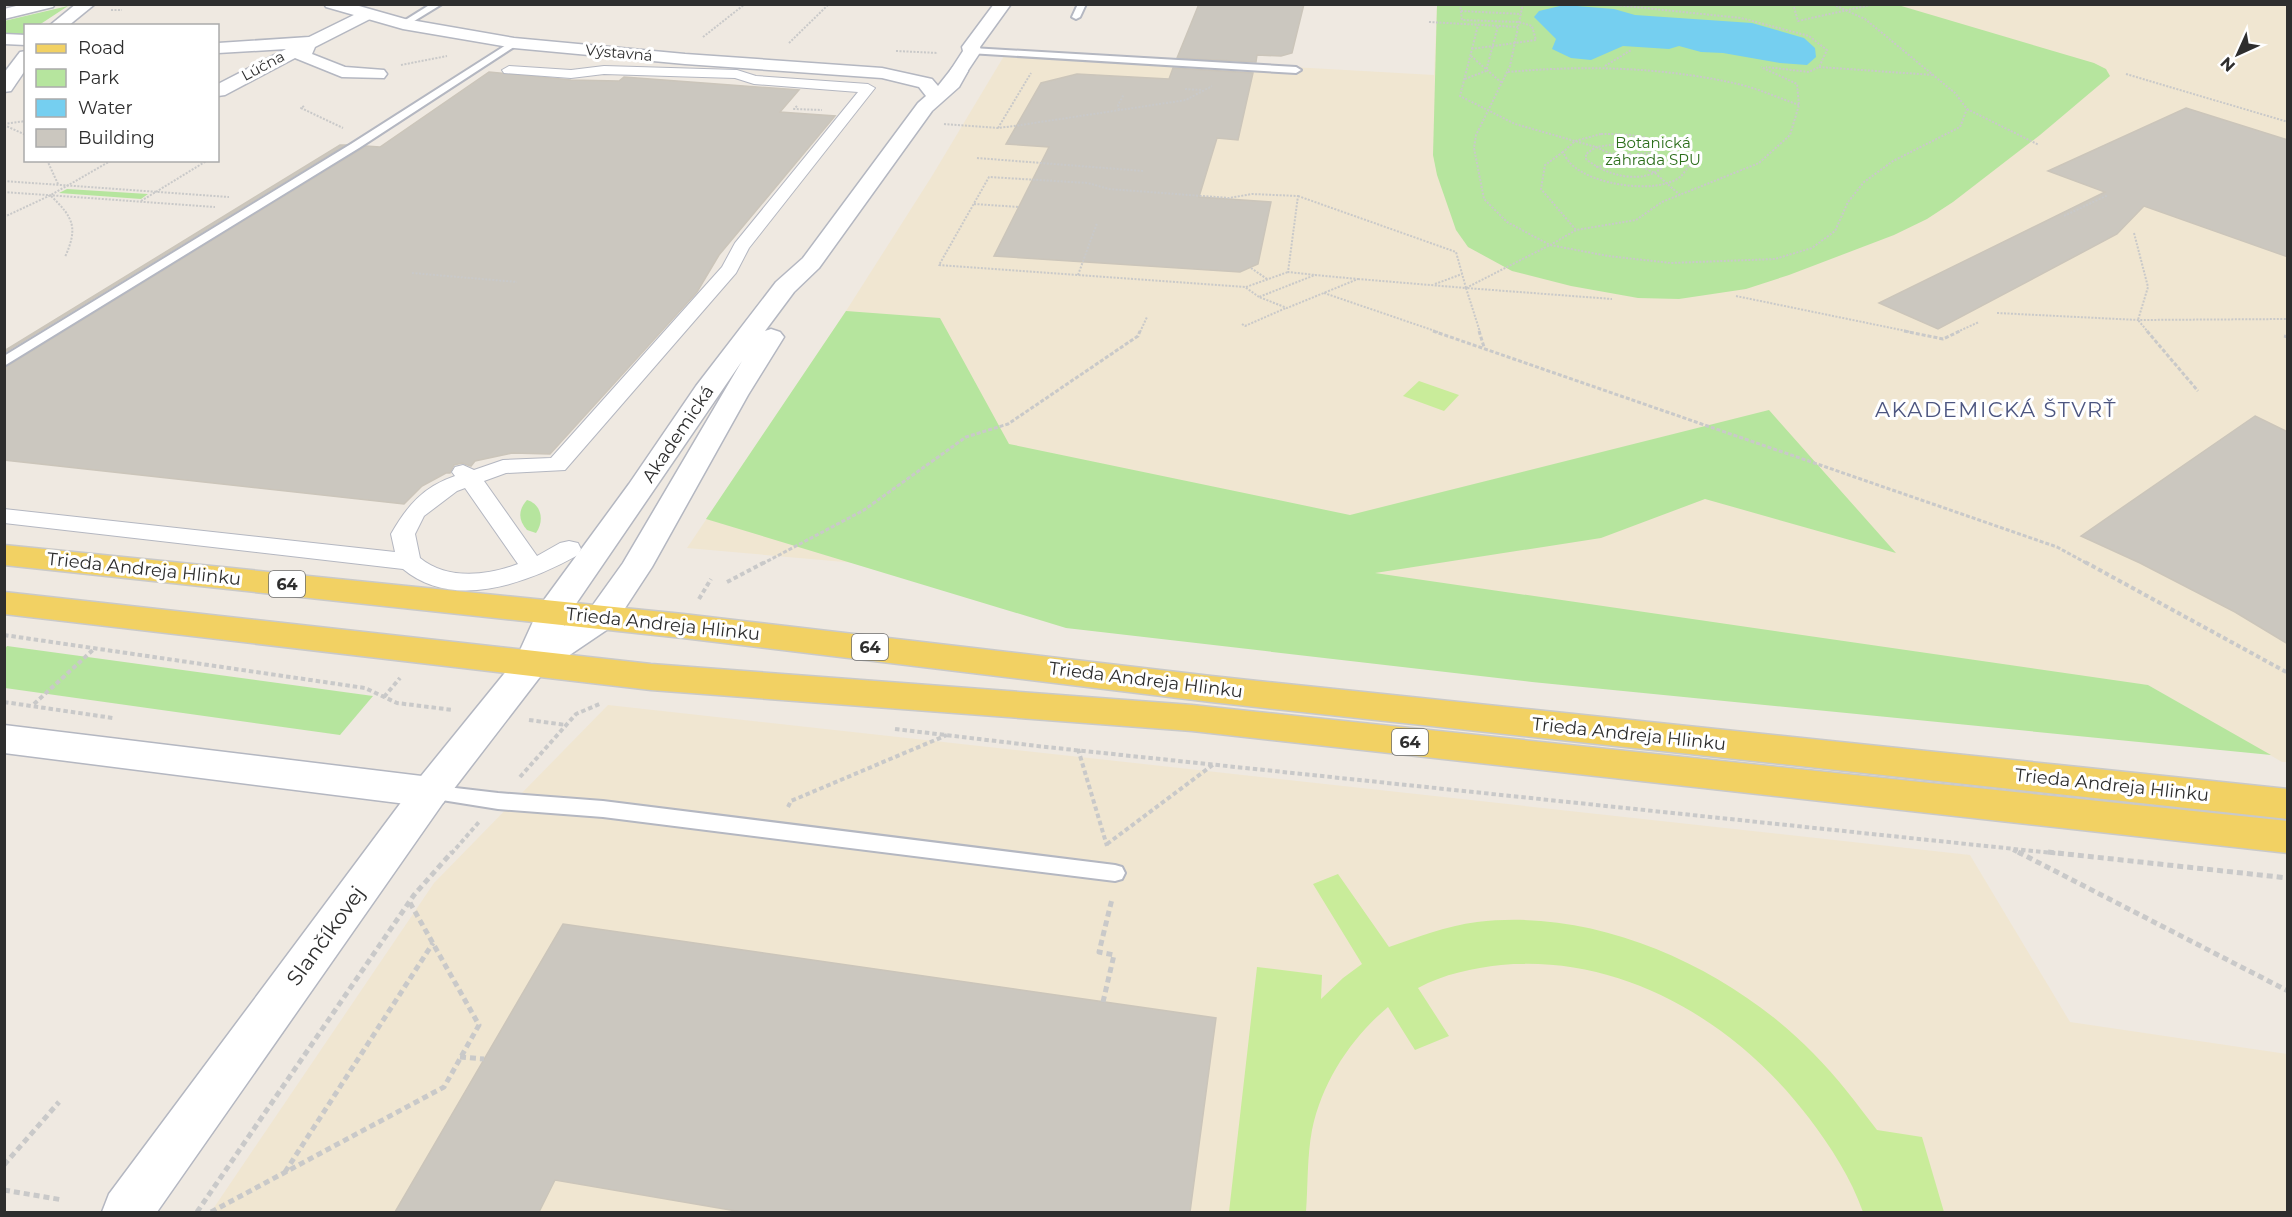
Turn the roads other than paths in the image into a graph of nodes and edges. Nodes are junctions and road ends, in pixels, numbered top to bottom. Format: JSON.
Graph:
{"nodes":[{"id":1,"x":47,"y":4,"type":"edge"},
{"id":2,"x":87,"y":4,"type":"edge"},
{"id":3,"x":332,"y":4,"type":"edge"},
{"id":4,"x":438,"y":4,"type":"edge"},
{"id":5,"x":1003,"y":4,"type":"edge"},
{"id":6,"x":1082,"y":4,"type":"edge"},
{"id":7,"x":4,"y":14,"type":"edge"},
{"id":8,"x":364,"y":15,"type":"junction"},
{"id":9,"x":1076,"y":17,"type":"dead end"},
{"id":10,"x":60,"y":24,"type":"edge"},
{"id":11,"x":403,"y":24,"type":"junction"},
{"id":12,"x":4,"y":39,"type":"edge"},
{"id":13,"x":24,"y":40,"type":"edge"},
{"id":14,"x":309,"y":42,"type":"junction"},
{"id":15,"x":514,"y":43,"type":"junction"},
{"id":16,"x":219,"y":48,"type":"edge"},
{"id":17,"x":972,"y":49,"type":"junction"},
{"id":18,"x":24,"y":59,"type":"edge"},
{"id":19,"x":935,"y":68,"type":"junction"},
{"id":20,"x":509,"y":70,"type":"dead end"},
{"id":21,"x":1296,"y":70,"type":"dead end"},
{"id":22,"x":378,"y":74,"type":"dead end"},
{"id":23,"x":4,"y":87,"type":"edge"},
{"id":24,"x":219,"y":90,"type":"edge"},
{"id":25,"x":930,"y":101,"type":"junction"},
{"id":26,"x":811,"y":263,"type":"junction"},
{"id":27,"x":4,"y":362,"type":"edge"},
{"id":28,"x":467,"y":475,"type":"junction"},
{"id":29,"x":4,"y":516,"type":"edge"},
{"id":30,"x":569,"y":549,"type":"dead end"},
{"id":31,"x":4,"y":555,"type":"edge"},
{"id":32,"x":409,"y":562,"type":"junction"},
{"id":33,"x":533,"y":568,"type":"junction"},
{"id":34,"x":4,"y":603,"type":"edge"},
{"id":35,"x":553,"y":612,"type":"junction"},
{"id":36,"x":602,"y":617,"type":"junction"},
{"id":37,"x":531,"y":664,"type":"junction"},
{"id":38,"x":4,"y":739,"type":"edge"},
{"id":39,"x":430,"y":792,"type":"junction"},
{"id":40,"x":2288,"y":804,"type":"edge"},
{"id":41,"x":2288,"y":837,"type":"edge"},
{"id":42,"x":1111,"y":872,"type":"road end"},
{"id":43,"x":127,"y":1212,"type":"edge"}],
"edges":[{"from":1,"to":7,"type":"street"},
{"from":2,"to":10,"type":"street"},
{"from":3,"to":8,"type":"street","name":"Výstavná"},
{"from":4,"to":11,"type":"lane"},
{"from":5,"to":17,"type":"street"},
{"from":6,"to":9,"type":"lane"},
{"from":8,"to":11,"type":"street","name":"Výstavná"},
{"from":8,"to":14,"type":"street","name":"Lúčna"},
{"from":11,"to":15,"type":"street","name":"Výstavná"},
{"from":12,"to":13,"type":"street"},
{"from":14,"to":16,"type":"street","name":"Lúčna"},
{"from":14,"to":22,"type":"street","name":"Lúčna"},
{"from":14,"to":24,"type":"street","name":"Lúčna"},
{"from":15,"to":19,"type":"street","name":"Výstavná"},
{"from":15,"to":27,"type":"lane"},
{"from":17,"to":19,"type":"street"},
{"from":17,"to":21,"type":"lane"},
{"from":18,"to":23,"type":"street"},
{"from":19,"to":25,"type":"street","name":"Akademická"},
{"from":19,"to":25,"type":"street"},
{"from":20,"to":28,"type":"street"},
{"from":25,"to":26,"type":"street","name":"Akademická"},
{"from":26,"to":35,"type":"street","name":"Akademická"},
{"from":26,"to":36,"type":"street","name":"Akademická"},
{"from":28,"to":32,"type":"street"},
{"from":28,"to":33,"type":"street"},
{"from":29,"to":32,"type":"street"},
{"from":30,"to":33,"type":"street"},
{"from":31,"to":35,"type":"main road","name":"Trieda Andreja Hlinku","number":"64"},
{"from":32,"to":33,"type":"street"},
{"from":34,"to":37,"type":"main road","name":"Trieda Andreja Hlinku","number":"64"},
{"from":35,"to":36,"type":"main road","name":"Trieda Andreja Hlinku","number":"64"},
{"from":35,"to":37,"type":"street","name":"Akademická"},
{"from":36,"to":37,"type":"street"},
{"from":36,"to":40,"type":"main road","name":"Trieda Andreja Hlinku","number":"64"},
{"from":37,"to":39,"type":"street","name":"Slančíkovej"},
{"from":37,"to":41,"type":"main road","name":"Trieda Andreja Hlinku","number":"64"},
{"from":38,"to":39,"type":"street"},
{"from":39,"to":42,"type":"lane"},
{"from":39,"to":43,"type":"street","name":"Slančíkovej"}]}
